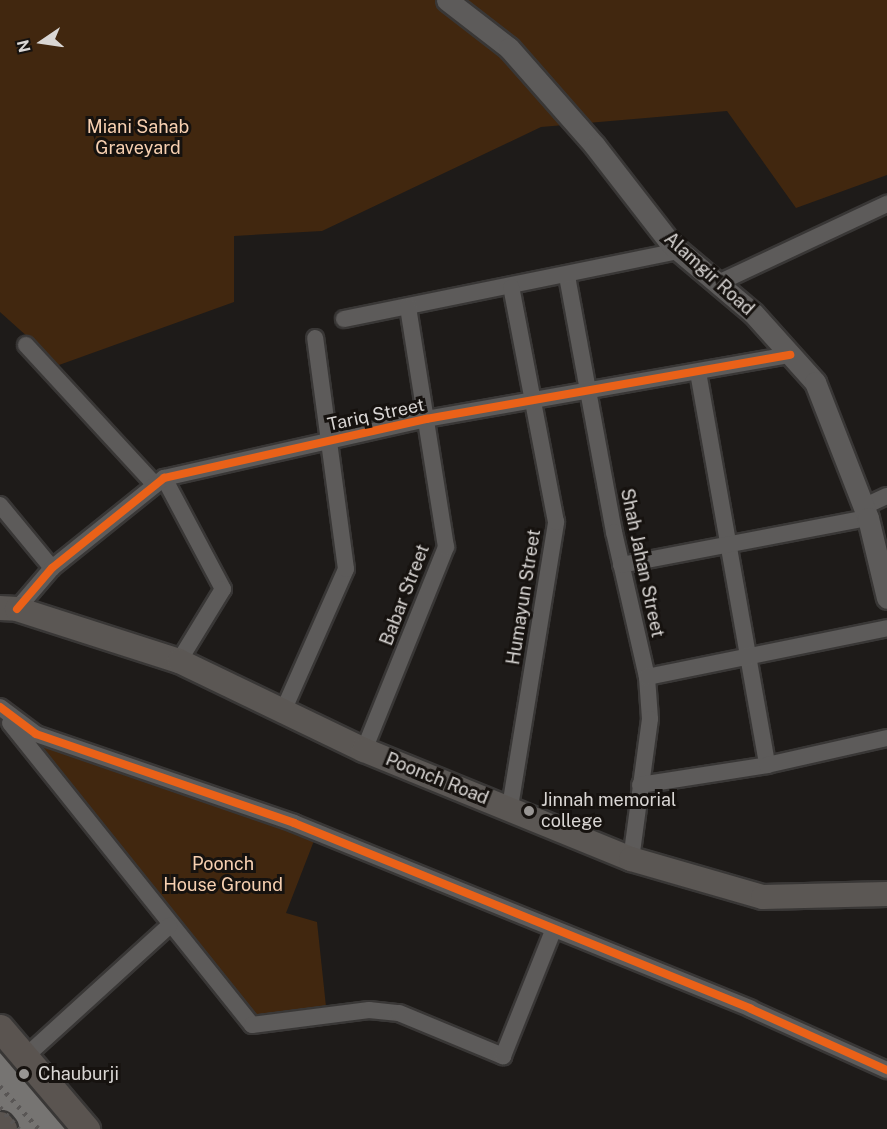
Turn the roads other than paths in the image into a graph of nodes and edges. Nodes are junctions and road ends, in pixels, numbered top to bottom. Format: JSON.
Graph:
{"nodes":[{"id":1,"x":447,"y":0,"type":"edge"},
{"id":2,"x":887,"y":204,"type":"edge"},
{"id":3,"x":679,"y":250,"type":"junction"},
{"id":4,"x":567,"y":276,"type":"junction"},
{"id":5,"x":718,"y":283,"type":"junction"},
{"id":6,"x":511,"y":287,"type":"junction"},
{"id":7,"x":408,"y":307,"type":"junction"},
{"id":8,"x":344,"y":319,"type":"dead end"},
{"id":9,"x":315,"y":338,"type":"dead end"},
{"id":10,"x":26,"y":345,"type":"dead end"},
{"id":11,"x":790,"y":355,"type":"junction"},
{"id":12,"x":698,"y":372,"type":"junction"},
{"id":13,"x":589,"y":393,"type":"junction"},
{"id":14,"x":534,"y":402,"type":"junction"},
{"id":15,"x":426,"y":419,"type":"junction"},
{"id":16,"x":329,"y":441,"type":"junction"},
{"id":17,"x":160,"y":481,"type":"junction"},
{"id":18,"x":887,"y":496,"type":"edge"},
{"id":19,"x":0,"y":505,"type":"edge"},
{"id":20,"x":865,"y":512,"type":"junction"},
{"id":21,"x":728,"y":544,"type":"junction"},
{"id":22,"x":621,"y":564,"type":"junction"},
{"id":23,"x":52,"y":568,"type":"junction"},
{"id":24,"x":887,"y":598,"type":"edge"},
{"id":25,"x":9,"y":608,"type":"edge"},
{"id":26,"x":887,"y":628,"type":"edge"},
{"id":27,"x":748,"y":656,"type":"junction"},
{"id":28,"x":178,"y":661,"type":"junction"},
{"id":29,"x":647,"y":676,"type":"junction"},
{"id":30,"x":0,"y":709,"type":"edge"},
{"id":31,"x":284,"y":710,"type":"junction"},
{"id":32,"x":887,"y":738,"type":"edge"},
{"id":33,"x":364,"y":750,"type":"junction"},
{"id":34,"x":767,"y":765,"type":"junction"},
{"id":35,"x":640,"y":784,"type":"junction"},
{"id":36,"x":510,"y":807,"type":"junction"},
{"id":37,"x":631,"y":859,"type":"junction"},
{"id":38,"x":887,"y":894,"type":"edge"},
{"id":39,"x":169,"y":926,"type":"junction"},
{"id":40,"x":553,"y":931,"type":"junction"},
{"id":41,"x":0,"y":1028,"type":"edge"},
{"id":42,"x":25,"y":1056,"type":"junction"},
{"id":43,"x":887,"y":1070,"type":"edge"},
{"id":44,"x":0,"y":1125,"type":"edge"},
{"id":45,"x":3,"y":1129,"type":"edge"},
{"id":46,"x":86,"y":1129,"type":"edge"}],
"edges":[{"from":1,"to":3,"type":"street","name":"Alamgir Road"},
{"from":2,"to":5,"type":"street"},
{"from":3,"to":4,"type":"street"},
{"from":3,"to":5,"type":"street","name":"Alamgir Road"},
{"from":4,"to":6,"type":"street"},
{"from":4,"to":13,"type":"street","name":"Shah Jahan Street"},
{"from":5,"to":11,"type":"street","name":"Alamgir Road"},
{"from":6,"to":7,"type":"street"},
{"from":6,"to":14,"type":"street","name":"Humayun Street"},
{"from":7,"to":8,"type":"street"},
{"from":7,"to":15,"type":"street","name":"Babar Street"},
{"from":9,"to":16,"type":"street"},
{"from":10,"to":17,"type":"street"},
{"from":11,"to":12,"type":"street","name":"Tariq Street"},
{"from":11,"to":20,"type":"street","name":"Alamgir Road"},
{"from":12,"to":13,"type":"street","name":"Tariq Street"},
{"from":12,"to":21,"type":"street"},
{"from":13,"to":14,"type":"street","name":"Tariq Street"},
{"from":13,"to":22,"type":"street","name":"Shah Jahan Street"},
{"from":14,"to":15,"type":"street","name":"Tariq Street"},
{"from":14,"to":36,"type":"street","name":"Humayun Street"},
{"from":15,"to":16,"type":"street","name":"Tariq Street"},
{"from":15,"to":33,"type":"street","name":"Babar Street"},
{"from":16,"to":17,"type":"street","name":"Tariq Street"},
{"from":16,"to":31,"type":"street"},
{"from":17,"to":23,"type":"street","name":"Tariq Street"},
{"from":17,"to":28,"type":"street"},
{"from":18,"to":20,"type":"street"},
{"from":19,"to":23,"type":"street"},
{"from":20,"to":21,"type":"street"},
{"from":20,"to":24,"type":"street","name":"Alamgir Road"},
{"from":21,"to":22,"type":"street"},
{"from":21,"to":27,"type":"street"},
{"from":22,"to":29,"type":"street","name":"Shah Jahan Street"},
{"from":23,"to":25,"type":"street","name":"Tariq Street"},
{"from":25,"to":28,"type":"main road","name":"Poonch Road"},
{"from":26,"to":27,"type":"street"},
{"from":27,"to":29,"type":"street"},
{"from":27,"to":34,"type":"street"},
{"from":28,"to":31,"type":"main road","name":"Poonch Road"},
{"from":29,"to":35,"type":"street","name":"Shah Jahan Street"},
{"from":30,"to":39,"type":"street"},
{"from":30,"to":40,"type":"street"},
{"from":31,"to":33,"type":"main road","name":"Poonch Road"},
{"from":32,"to":34,"type":"street"},
{"from":33,"to":36,"type":"main road","name":"Poonch Road"},
{"from":34,"to":35,"type":"street"},
{"from":35,"to":37,"type":"street","name":"Shah Jahan Street"},
{"from":36,"to":37,"type":"main road","name":"Poonch Road"},
{"from":37,"to":38,"type":"main road","name":"Poonch Road"},
{"from":39,"to":40,"type":"street"},
{"from":39,"to":42,"type":"street"},
{"from":40,"to":43,"type":"street"},
{"from":41,"to":42,"type":"main road"},
{"from":42,"to":46,"type":"main road"},
{"from":44,"to":45,"type":"main road"}]}
